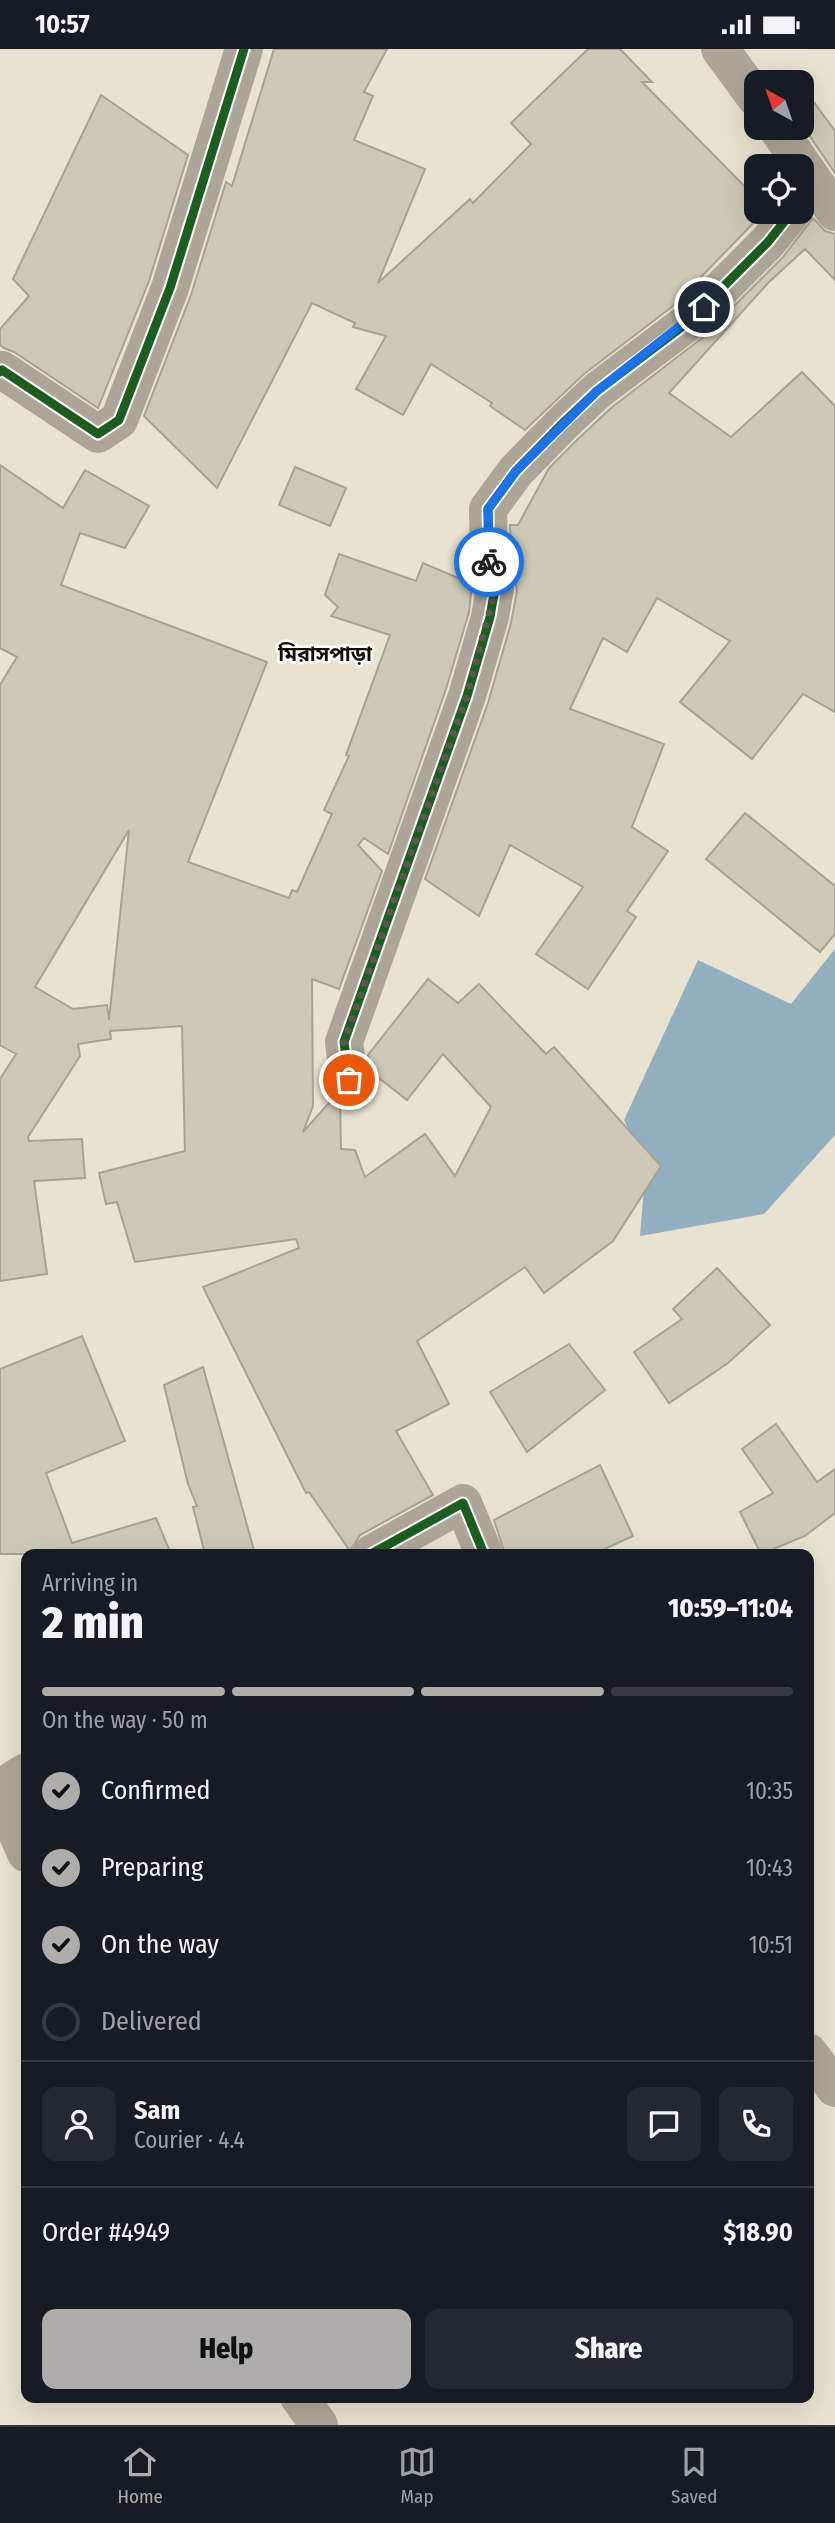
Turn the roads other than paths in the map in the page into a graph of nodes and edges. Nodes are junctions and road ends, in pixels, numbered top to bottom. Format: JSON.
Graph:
{"nodes":[{"id":1,"x":244,"y":49,"type":"edge"},
{"id":2,"x":720,"y":49,"type":"edge"},
{"id":3,"x":744,"y":82,"type":"edge"},
{"id":4,"x":787,"y":224,"type":"edge"},
{"id":5,"x":1,"y":370,"type":"edge"},
{"id":6,"x":349,"y":1080,"type":"dead end"},
{"id":7,"x":380,"y":1549,"type":"edge"},
{"id":8,"x":482,"y":1549,"type":"edge"},
{"id":9,"x":21,"y":1775,"type":"edge"},
{"id":10,"x":0,"y":1788,"type":"edge"},
{"id":11,"x":0,"y":1794,"type":"edge"},
{"id":12,"x":21,"y":1842,"type":"edge"},
{"id":13,"x":814,"y":2060,"type":"edge"},
{"id":14,"x":835,"y":2088,"type":"edge"},
{"id":15,"x":303,"y":2403,"type":"edge"},
{"id":16,"x":319,"y":2425,"type":"edge"}],
"edges":[{"from":1,"to":5,"type":"street"},
{"from":2,"to":3,"type":"street"},
{"from":4,"to":6,"type":"street"},
{"from":7,"to":8,"type":"street"},
{"from":9,"to":10,"type":"street"},
{"from":11,"to":12,"type":"street"},
{"from":13,"to":14,"type":"street"},
{"from":15,"to":16,"type":"street"}]}
